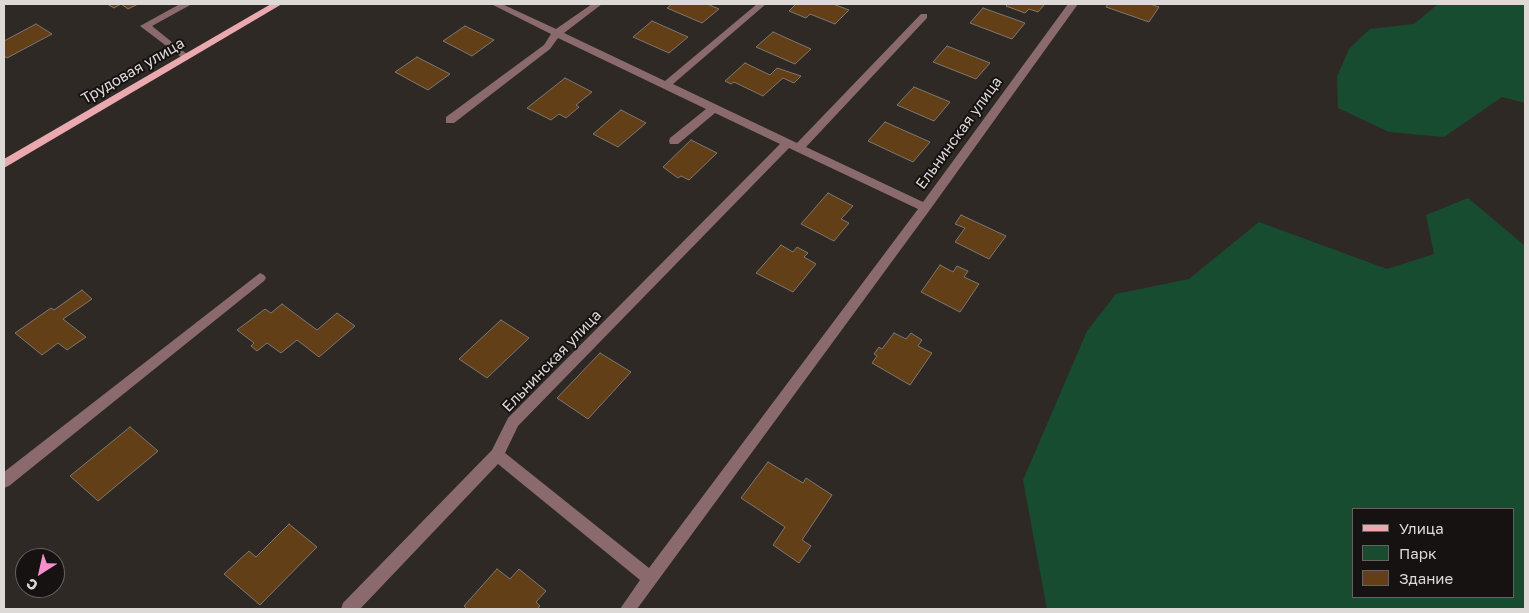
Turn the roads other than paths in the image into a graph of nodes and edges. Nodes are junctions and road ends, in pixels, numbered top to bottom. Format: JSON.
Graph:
{"nodes":[{"id":1,"x":187,"y":4,"type":"edge"},
{"id":2,"x":276,"y":4,"type":"edge"},
{"id":3,"x":495,"y":4,"type":"edge"},
{"id":4,"x":598,"y":4,"type":"edge"},
{"id":5,"x":762,"y":4,"type":"edge"},
{"id":6,"x":1073,"y":4,"type":"edge"},
{"id":7,"x":924,"y":16,"type":"dead end"},
{"id":8,"x":557,"y":33,"type":"junction"},
{"id":9,"x":186,"y":57,"type":"junction"},
{"id":10,"x":666,"y":85,"type":"junction"},
{"id":11,"x":715,"y":108,"type":"junction"},
{"id":12,"x":450,"y":120,"type":"dead end"},
{"id":13,"x":674,"y":141,"type":"dead end"},
{"id":14,"x":794,"y":145,"type":"junction"},
{"id":15,"x":4,"y":164,"type":"edge"},
{"id":16,"x":925,"y":208,"type":"junction"},
{"id":17,"x":260,"y":278,"type":"dead end"},
{"id":18,"x":497,"y":455,"type":"junction"},
{"id":19,"x":4,"y":481,"type":"edge"},
{"id":20,"x":650,"y":579,"type":"junction"},
{"id":21,"x":349,"y":609,"type":"edge"},
{"id":22,"x":628,"y":609,"type":"edge"}],
"edges":[{"from":1,"to":9,"type":"street"},
{"from":2,"to":9,"type":"main road","name":"Трудовая улица"},
{"from":3,"to":8,"type":"street","name":"Ельнинская улица"},
{"from":4,"to":8,"type":"street"},
{"from":5,"to":10,"type":"street"},
{"from":6,"to":16,"type":"street","name":"Ельнинская улица"},
{"from":7,"to":14,"type":"street"},
{"from":8,"to":10,"type":"street","name":"Ельнинская улица"},
{"from":8,"to":12,"type":"street"},
{"from":9,"to":15,"type":"main road","name":"Трудовая улица"},
{"from":10,"to":11,"type":"street","name":"Ельнинская улица"},
{"from":11,"to":13,"type":"street"},
{"from":11,"to":14,"type":"street","name":"Ельнинская улица"},
{"from":14,"to":16,"type":"street","name":"Ельнинская улица"},
{"from":14,"to":18,"type":"street","name":"Ельнинская улица"},
{"from":16,"to":20,"type":"street"},
{"from":17,"to":19,"type":"street"},
{"from":18,"to":20,"type":"street"},
{"from":18,"to":21,"type":"street","name":"Ельнинская улица"},
{"from":20,"to":22,"type":"street"}]}
